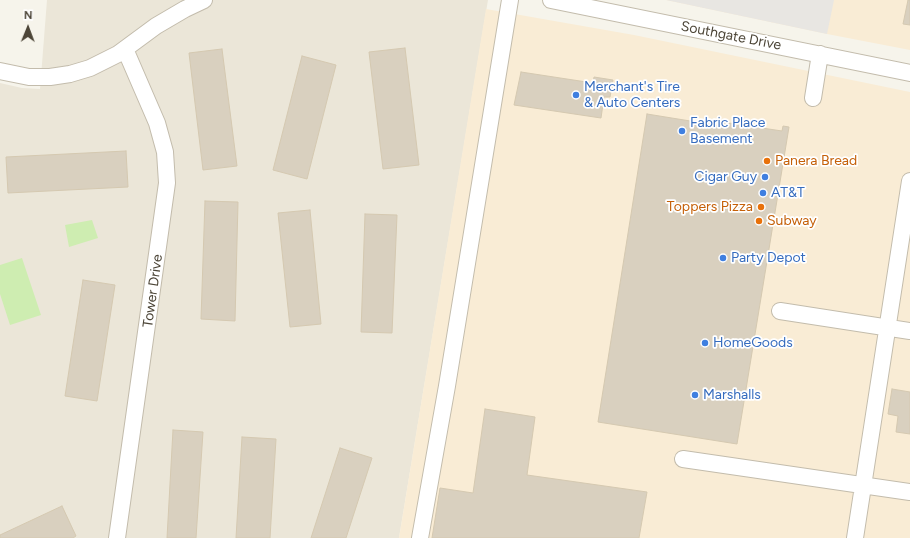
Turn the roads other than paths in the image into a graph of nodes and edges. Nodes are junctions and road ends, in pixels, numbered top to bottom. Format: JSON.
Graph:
{"nodes":[{"id":1,"x":510,"y":0,"type":"edge"},
{"id":2,"x":551,"y":0,"type":"edge"},
{"id":3,"x":199,"y":1,"type":"edge"},
{"id":4,"x":125,"y":49,"type":"junction"},
{"id":5,"x":820,"y":54,"type":"junction"},
{"id":6,"x":0,"y":71,"type":"edge"},
{"id":7,"x":910,"y":72,"type":"edge"},
{"id":8,"x":813,"y":98,"type":"dead end"},
{"id":9,"x":910,"y":181,"type":"edge"},
{"id":10,"x":780,"y":311,"type":"dead end"},
{"id":11,"x":888,"y":328,"type":"junction"},
{"id":12,"x":910,"y":332,"type":"edge"},
{"id":13,"x":684,"y":459,"type":"dead end"},
{"id":14,"x":863,"y":485,"type":"junction"},
{"id":15,"x":910,"y":492,"type":"edge"},
{"id":16,"x":117,"y":538,"type":"edge"},
{"id":17,"x":420,"y":538,"type":"edge"},
{"id":18,"x":855,"y":538,"type":"edge"}],
"edges":[{"from":1,"to":17,"type":"street"},
{"from":2,"to":5,"type":"street","name":"Southgate Drive"},
{"from":3,"to":4,"type":"street"},
{"from":4,"to":6,"type":"street"},
{"from":4,"to":16,"type":"street","name":"Tower Drive"},
{"from":5,"to":7,"type":"street","name":"Southgate Drive"},
{"from":5,"to":8,"type":"street"},
{"from":9,"to":11,"type":"street"},
{"from":10,"to":11,"type":"street"},
{"from":11,"to":12,"type":"street"},
{"from":11,"to":14,"type":"street"},
{"from":13,"to":14,"type":"street"},
{"from":14,"to":15,"type":"street"},
{"from":14,"to":18,"type":"street"}]}
